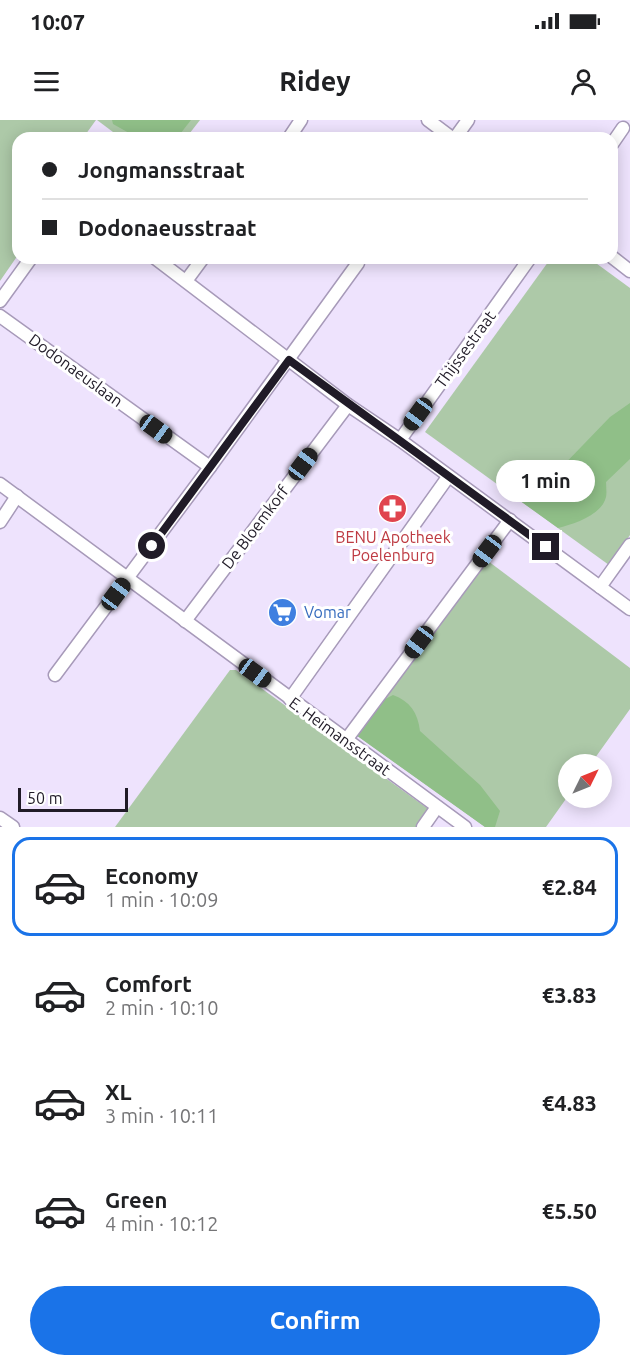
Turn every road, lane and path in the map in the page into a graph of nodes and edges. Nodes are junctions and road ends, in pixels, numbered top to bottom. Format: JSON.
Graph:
{"nodes":[{"id":1,"x":428,"y":120,"type":"edge"},
{"id":2,"x":468,"y":120,"type":"edge"},
{"id":3,"x":623,"y":128,"type":"dead end"},
{"id":4,"x":445,"y":132,"type":"edge"},
{"id":5,"x":459,"y":132,"type":"edge"},
{"id":6,"x":618,"y":135,"type":"edge"},
{"id":7,"x":28,"y":264,"type":"edge"},
{"id":8,"x":163,"y":264,"type":"edge"},
{"id":9,"x":199,"y":264,"type":"edge"},
{"id":10,"x":357,"y":264,"type":"edge"},
{"id":11,"x":526,"y":264,"type":"edge"},
{"id":12,"x":186,"y":281,"type":"junction"},
{"id":13,"x":0,"y":301,"type":"edge"},
{"id":14,"x":0,"y":316,"type":"edge"},
{"id":15,"x":289,"y":360,"type":"junction"},
{"id":16,"x":348,"y":405,"type":"junction"},
{"id":17,"x":400,"y":440,"type":"junction"},
{"id":18,"x":210,"y":467,"type":"junction"},
{"id":19,"x":447,"y":477,"type":"junction"},
{"id":20,"x":0,"y":484,"type":"edge"},
{"id":21,"x":17,"y":496,"type":"junction"},
{"id":22,"x":510,"y":520,"type":"junction"},
{"id":23,"x":0,"y":522,"type":"edge"},
{"id":24,"x":630,"y":544,"type":"edge"},
{"id":25,"x":128,"y":579,"type":"junction"},
{"id":26,"x":600,"y":587,"type":"junction"},
{"id":27,"x":630,"y":609,"type":"edge"},
{"id":28,"x":185,"y":621,"type":"junction"},
{"id":29,"x":55,"y":675,"type":"dead end"},
{"id":30,"x":290,"y":699,"type":"junction"},
{"id":31,"x":346,"y":740,"type":"junction"},
{"id":32,"x":437,"y":807,"type":"junction"},
{"id":33,"x":0,"y":818,"type":"edge"},
{"id":34,"x":13,"y":827,"type":"edge"},
{"id":35,"x":423,"y":827,"type":"edge"},
{"id":36,"x":465,"y":827,"type":"edge"}],
"edges":[{"from":1,"to":4,"type":"street"},
{"from":2,"to":5,"type":"street"},
{"from":3,"to":6,"type":"street"},
{"from":7,"to":13,"type":"street"},
{"from":8,"to":12,"type":"street"},
{"from":9,"to":12,"type":"street"},
{"from":10,"to":15,"type":"street"},
{"from":11,"to":17,"type":"street","name":"Thijssestraat"},
{"from":12,"to":15,"type":"street"},
{"from":14,"to":18,"type":"street","name":"Dodonaeuslaan"},
{"from":15,"to":16,"type":"street"},
{"from":15,"to":18,"type":"street"},
{"from":16,"to":17,"type":"street"},
{"from":16,"to":28,"type":"street","name":"De Bloemkorf"},
{"from":17,"to":19,"type":"street"},
{"from":18,"to":25,"type":"street"},
{"from":19,"to":22,"type":"street"},
{"from":19,"to":30,"type":"street"},
{"from":20,"to":21,"type":"street","name":"E. Heimansstraat"},
{"from":21,"to":23,"type":"street"},
{"from":21,"to":25,"type":"street","name":"E. Heimansstraat"},
{"from":22,"to":26,"type":"street"},
{"from":22,"to":31,"type":"street"},
{"from":24,"to":26,"type":"street"},
{"from":25,"to":28,"type":"street","name":"E. Heimansstraat"},
{"from":25,"to":29,"type":"street"},
{"from":26,"to":27,"type":"street"},
{"from":28,"to":30,"type":"street","name":"E. Heimansstraat"},
{"from":30,"to":31,"type":"street","name":"E. Heimansstraat"},
{"from":31,"to":32,"type":"street","name":"E. Heimansstraat"},
{"from":32,"to":35,"type":"street"},
{"from":32,"to":36,"type":"street","name":"E. Heimansstraat"},
{"from":33,"to":34,"type":"street"}]}
